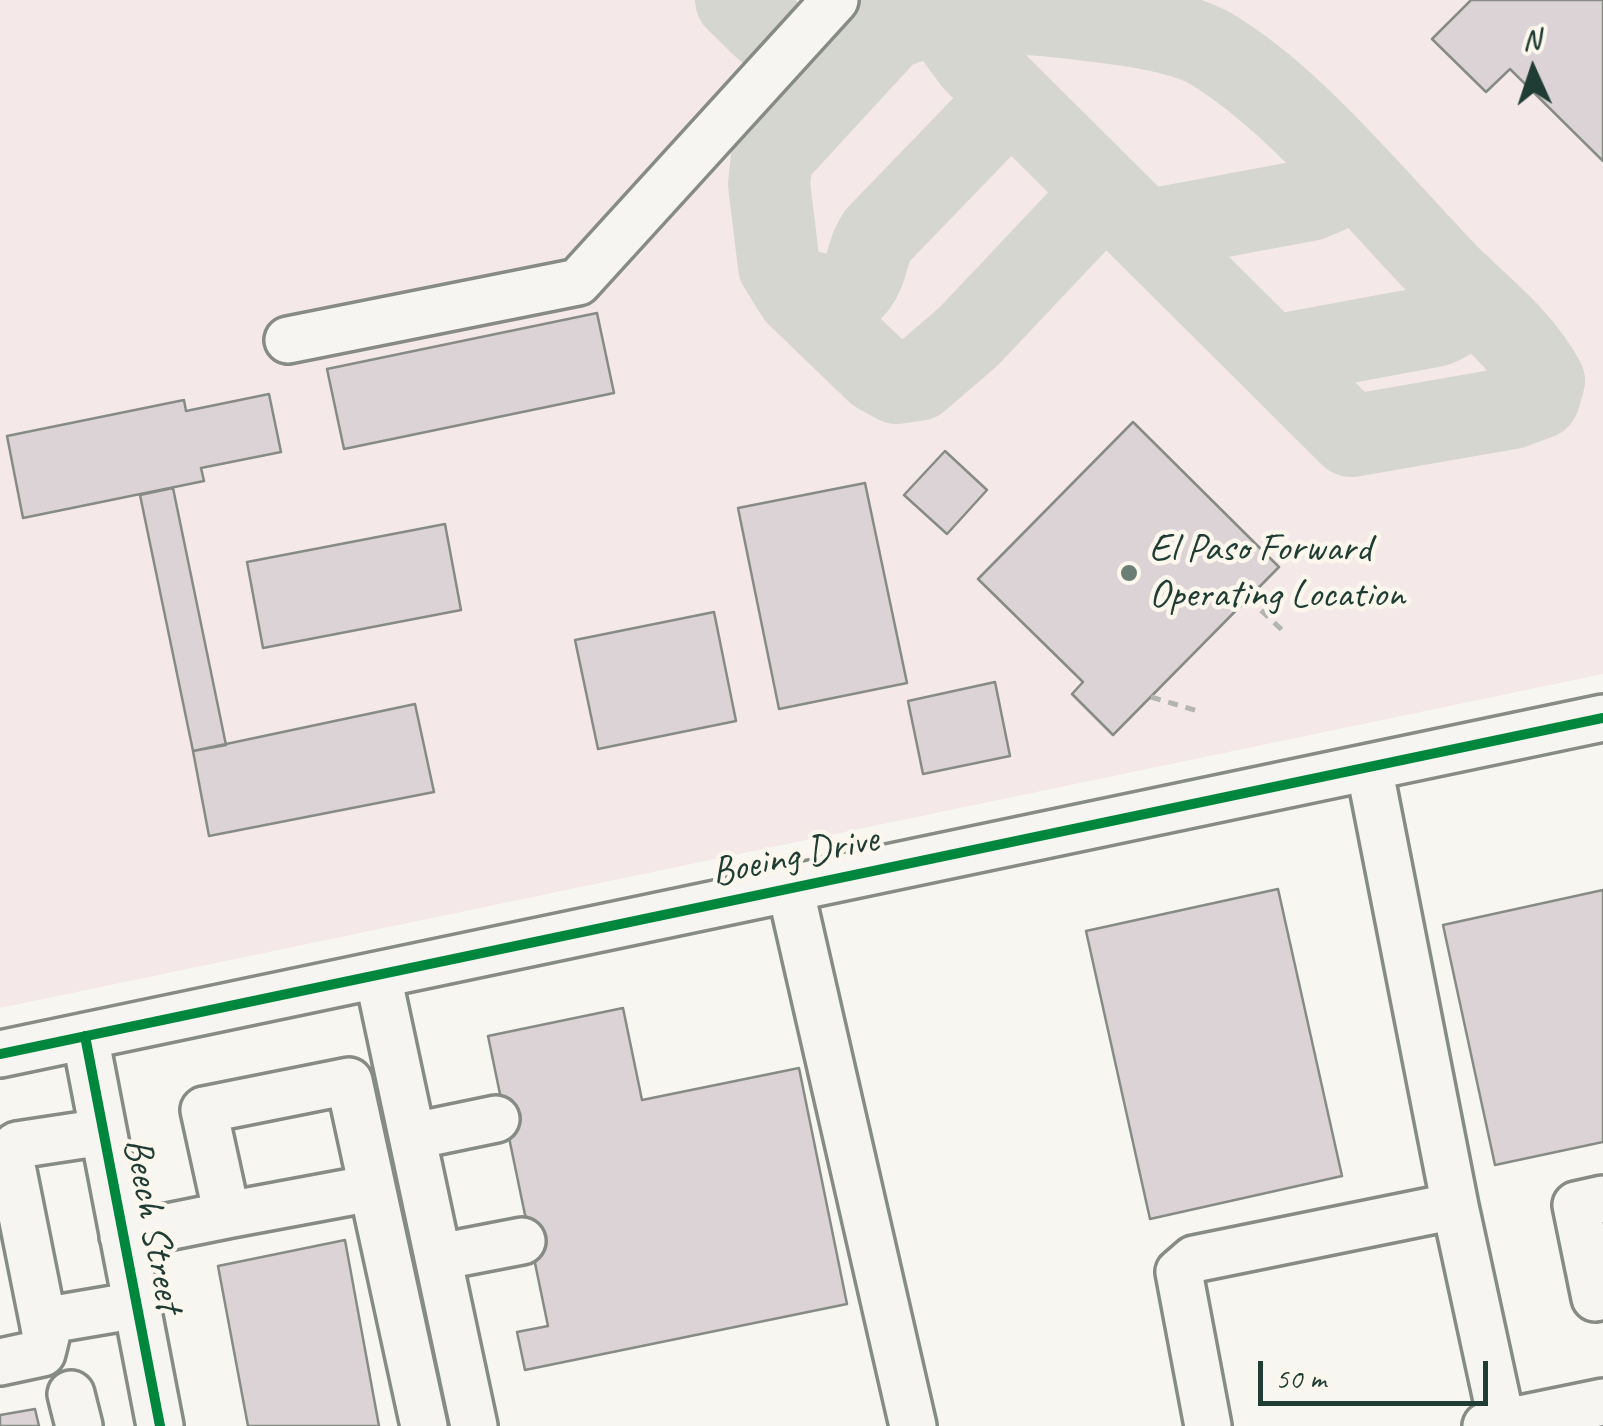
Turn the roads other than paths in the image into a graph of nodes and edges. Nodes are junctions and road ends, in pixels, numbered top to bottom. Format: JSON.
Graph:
{"nodes":[{"id":1,"x":836,"y":0,"type":"edge"},
{"id":2,"x":288,"y":340,"type":"dead end"},
{"id":3,"x":1603,"y":718,"type":"edge"},
{"id":4,"x":1369,"y":767,"type":"junction"},
{"id":5,"x":790,"y":888,"type":"junction"},
{"id":6,"x":378,"y":976,"type":"junction"},
{"id":7,"x":84,"y":1036,"type":"junction"},
{"id":8,"x":0,"y":1054,"type":"edge"},
{"id":9,"x":496,"y":1119,"type":"dead end"},
{"id":10,"x":103,"y":1132,"type":"junction"},
{"id":11,"x":414,"y":1136,"type":"junction"},
{"id":12,"x":372,"y":1188,"type":"junction"},
{"id":13,"x":1603,"y":1199,"type":"edge"},
{"id":14,"x":1455,"y":1206,"type":"junction"},
{"id":15,"x":228,"y":1215,"type":"junction"},
{"id":16,"x":123,"y":1236,"type":"junction"},
{"id":17,"x":522,"y":1241,"type":"dead end"},
{"id":18,"x":439,"y":1257,"type":"junction"},
{"id":19,"x":1603,"y":1296,"type":"edge"},
{"id":20,"x":137,"y":1304,"type":"junction"},
{"id":21,"x":42,"y":1321,"type":"junction"},
{"id":22,"x":0,"y":1362,"type":"edge"},
{"id":23,"x":1603,"y":1402,"type":"edge"},
{"id":24,"x":1494,"y":1424,"type":"edge"},
{"id":25,"x":160,"y":1426,"type":"edge"},
{"id":26,"x":424,"y":1426,"type":"edge"},
{"id":27,"x":474,"y":1426,"type":"edge"},
{"id":28,"x":913,"y":1426,"type":"edge"},
{"id":29,"x":1208,"y":1426,"type":"edge"}],
"edges":[{"from":1,"to":2,"type":"street"},
{"from":3,"to":4,"type":"street","name":"Boeing Drive"},
{"from":4,"to":5,"type":"street","name":"Boeing Drive"},
{"from":4,"to":14,"type":"street"},
{"from":5,"to":6,"type":"street","name":"Boeing Drive"},
{"from":5,"to":28,"type":"street"},
{"from":6,"to":7,"type":"street","name":"Boeing Drive"},
{"from":6,"to":11,"type":"street"},
{"from":7,"to":8,"type":"street","name":"Boeing Drive"},
{"from":7,"to":10,"type":"street","name":"Beech Street"},
{"from":9,"to":11,"type":"street"},
{"from":10,"to":16,"type":"street","name":"Beech Street"},
{"from":10,"to":21,"type":"street"},
{"from":11,"to":18,"type":"street"},
{"from":12,"to":15,"type":"street"},
{"from":12,"to":15,"type":"street"},
{"from":12,"to":26,"type":"street"},
{"from":13,"to":19,"type":"street"},
{"from":14,"to":24,"type":"street"},
{"from":14,"to":29,"type":"street"},
{"from":15,"to":16,"type":"street"},
{"from":16,"to":20,"type":"street","name":"Beech Street"},
{"from":17,"to":18,"type":"street"},
{"from":18,"to":27,"type":"street"},
{"from":20,"to":21,"type":"street"},
{"from":20,"to":25,"type":"street","name":"Beech Street"},
{"from":21,"to":22,"type":"street"},
{"from":23,"to":24,"type":"street"}]}
